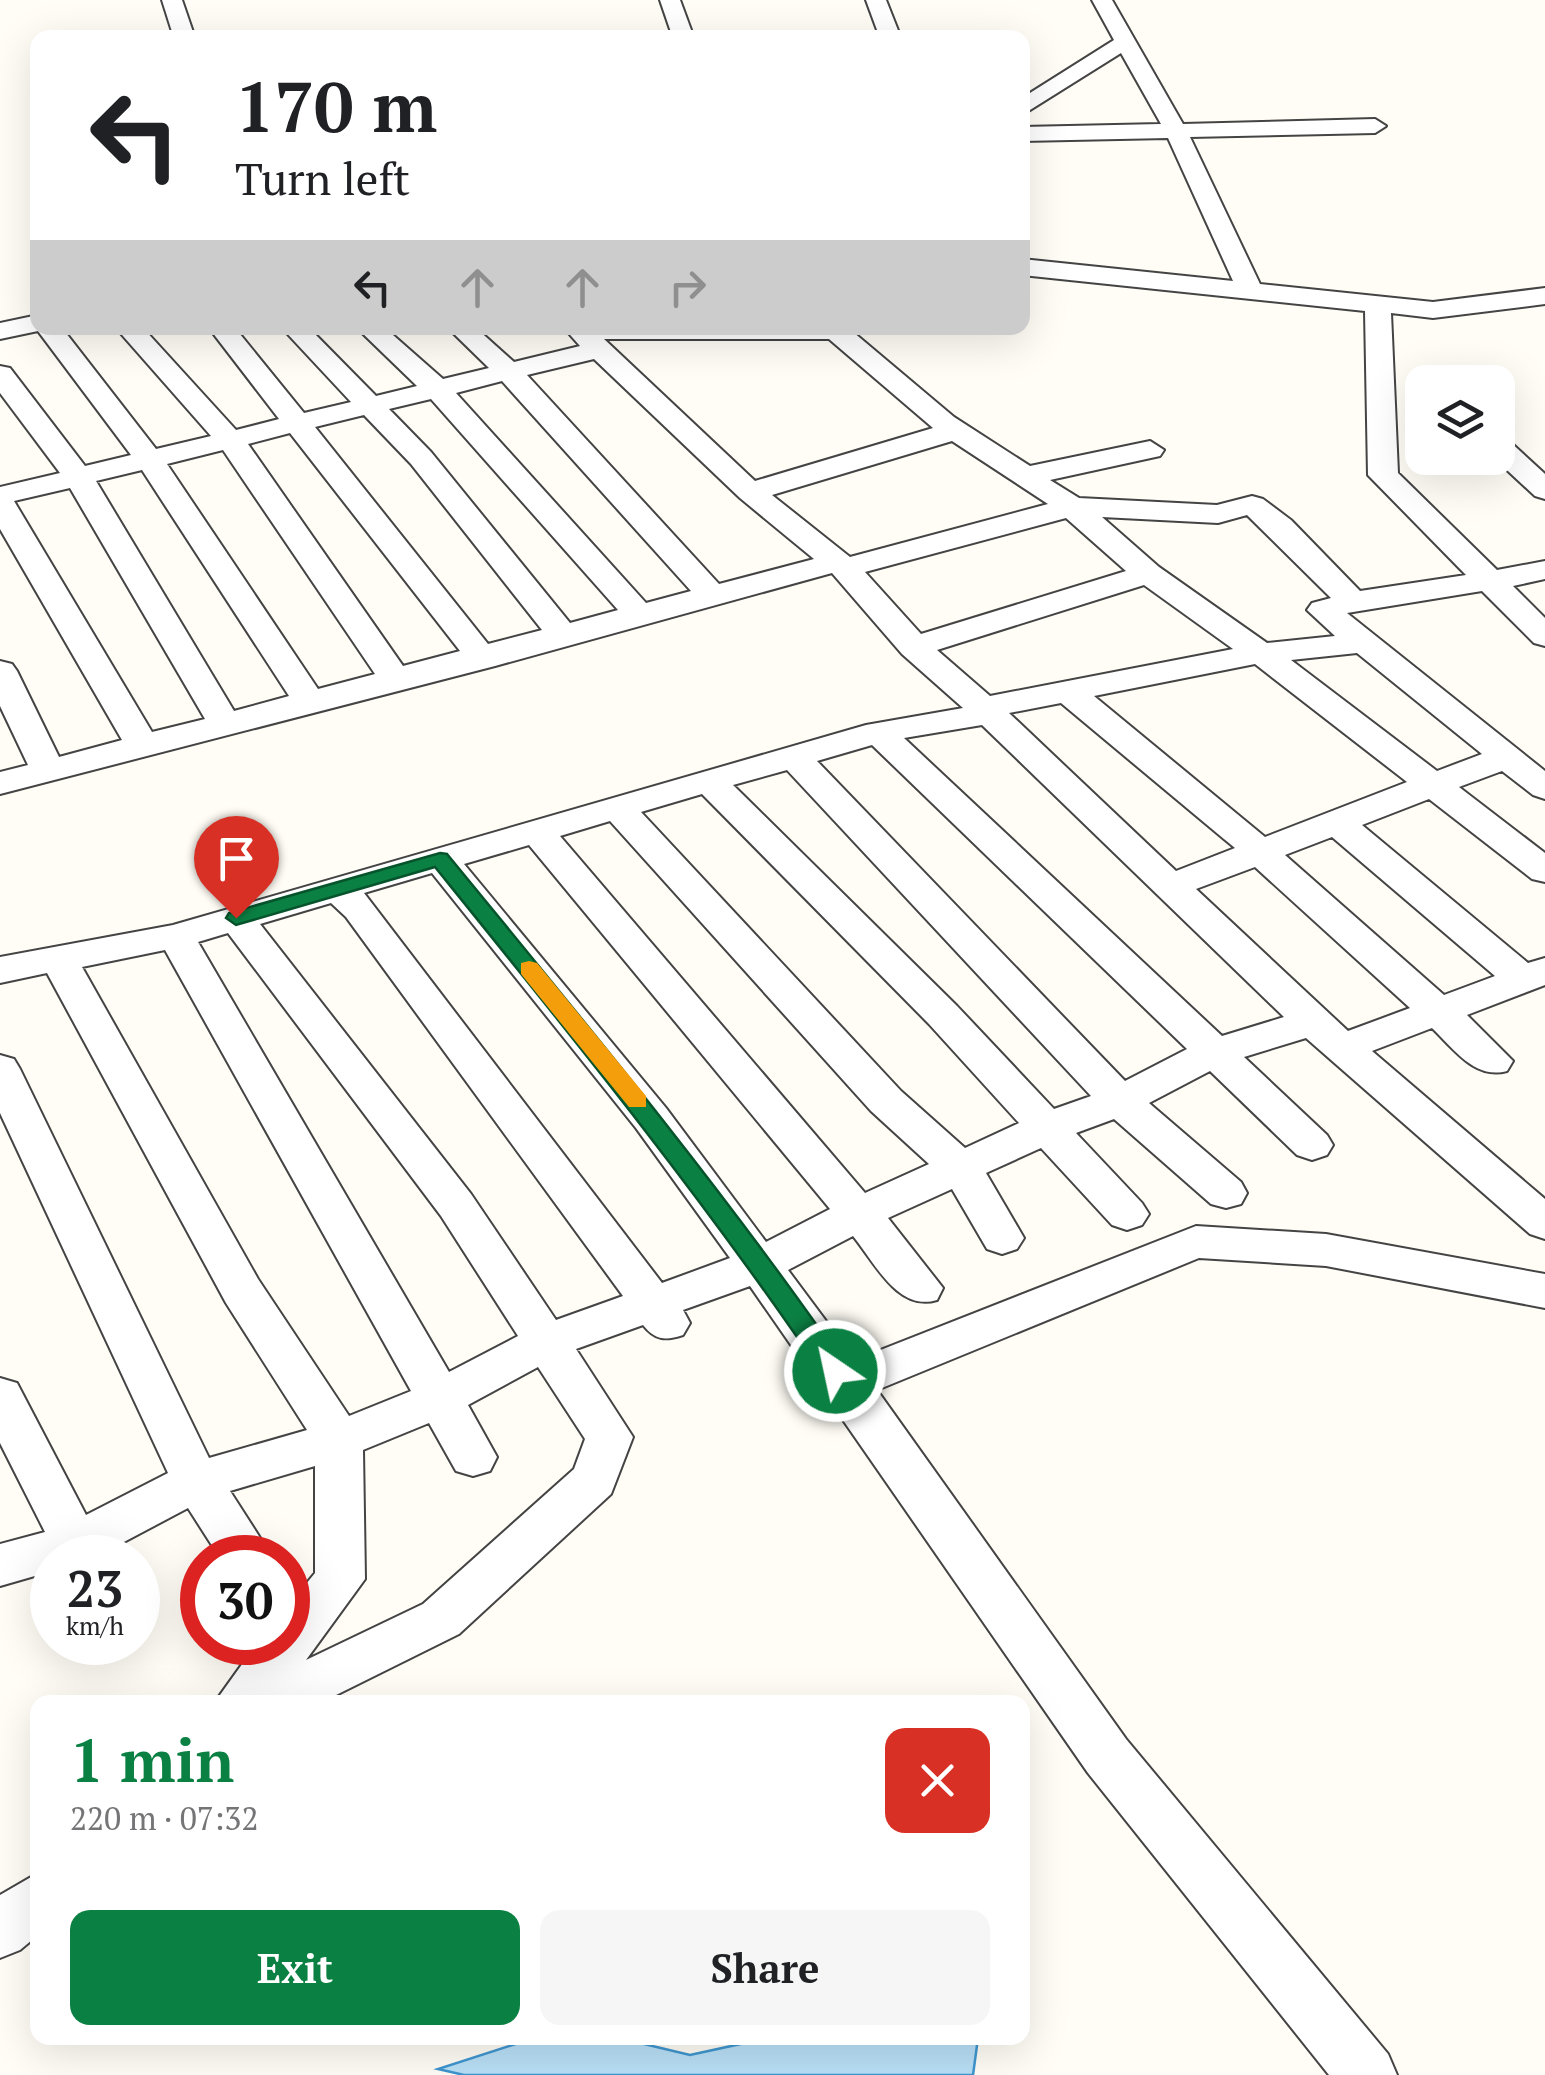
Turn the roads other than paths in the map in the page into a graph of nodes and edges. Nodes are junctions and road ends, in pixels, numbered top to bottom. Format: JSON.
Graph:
{"nodes":[{"id":1,"x":172,"y":0,"type":"edge"},
{"id":2,"x":670,"y":0,"type":"edge"},
{"id":3,"x":876,"y":0,"type":"edge"},
{"id":4,"x":1102,"y":0,"type":"edge"},
{"id":5,"x":181,"y":30,"type":"edge"},
{"id":6,"x":681,"y":30,"type":"edge"},
{"id":7,"x":888,"y":30,"type":"edge"},
{"id":8,"x":1126,"y":41,"type":"junction"},
{"id":9,"x":1030,"y":103,"type":"edge"},
{"id":10,"x":1376,"y":126,"type":"dead end"},
{"id":11,"x":1175,"y":130,"type":"junction"},
{"id":12,"x":1030,"y":134,"type":"edge"},
{"id":13,"x":1030,"y":268,"type":"edge"},
{"id":14,"x":1248,"y":289,"type":"junction"},
{"id":15,"x":1545,"y":296,"type":"edge"},
{"id":16,"x":1378,"y":303,"type":"junction"},
{"id":17,"x":30,"y":325,"type":"edge"},
{"id":18,"x":0,"y":332,"type":"edge"},
{"id":19,"x":54,"y":335,"type":"edge"},
{"id":20,"x":135,"y":335,"type":"edge"},
{"id":21,"x":228,"y":335,"type":"edge"},
{"id":22,"x":302,"y":335,"type":"edge"},
{"id":23,"x":378,"y":335,"type":"edge"},
{"id":24,"x":468,"y":335,"type":"edge"},
{"id":25,"x":622,"y":335,"type":"edge"},
{"id":26,"x":847,"y":335,"type":"edge"},
{"id":27,"x":586,"y":336,"type":"edge"},
{"id":28,"x":508,"y":372,"type":"junction"},
{"id":29,"x":0,"y":374,"type":"edge"},
{"id":30,"x":438,"y":389,"type":"junction"},
{"id":31,"x":373,"y":406,"type":"junction"},
{"id":32,"x":299,"y":424,"type":"junction"},
{"id":33,"x":954,"y":430,"type":"junction"},
{"id":34,"x":231,"y":441,"type":"junction"},
{"id":35,"x":1150,"y":450,"type":"dead end"},
{"id":36,"x":151,"y":462,"type":"junction"},
{"id":37,"x":1515,"y":462,"type":"edge"},
{"id":38,"x":1025,"y":476,"type":"junction"},
{"id":39,"x":79,"y":478,"type":"junction"},
{"id":40,"x":1545,"y":490,"type":"edge"},
{"id":41,"x":750,"y":492,"type":"junction"},
{"id":42,"x":0,"y":499,"type":"edge"},
{"id":43,"x":1072,"y":507,"type":"junction"},
{"id":44,"x":841,"y":565,"type":"junction"},
{"id":45,"x":1545,"y":570,"type":"edge"},
{"id":46,"x":1148,"y":574,"type":"junction"},
{"id":47,"x":1492,"y":583,"type":"junction"},
{"id":48,"x":713,"y":596,"type":"junction"},
{"id":49,"x":1352,"y":600,"type":"junction"},
{"id":50,"x":641,"y":616,"type":"junction"},
{"id":51,"x":1545,"y":636,"type":"edge"},
{"id":52,"x":564,"y":637,"type":"junction"},
{"id":53,"x":1360,"y":643,"type":"junction"},
{"id":54,"x":914,"y":647,"type":"junction"},
{"id":55,"x":1261,"y":653,"type":"junction"},
{"id":56,"x":483,"y":659,"type":"junction"},
{"id":57,"x":0,"y":671,"type":"edge"},
{"id":58,"x":397,"y":681,"type":"junction"},
{"id":59,"x":1066,"y":690,"type":"junction"},
{"id":60,"x":310,"y":704,"type":"junction"},
{"id":61,"x":987,"y":711,"type":"junction"},
{"id":62,"x":225,"y":724,"type":"junction"},
{"id":63,"x":878,"y":732,"type":"junction"},
{"id":64,"x":143,"y":746,"type":"junction"},
{"id":65,"x":793,"y":756,"type":"junction"},
{"id":66,"x":1503,"y":758,"type":"junction"},
{"id":67,"x":48,"y":771,"type":"junction"},
{"id":68,"x":708,"y":781,"type":"junction"},
{"id":69,"x":0,"y":783,"type":"edge"},
{"id":70,"x":1435,"y":784,"type":"junction"},
{"id":71,"x":1545,"y":788,"type":"edge"},
{"id":72,"x":617,"y":808,"type":"junction"},
{"id":73,"x":1338,"y":822,"type":"junction"},
{"id":74,"x":537,"y":831,"type":"junction"},
{"id":75,"x":1260,"y":852,"type":"junction"},
{"id":76,"x":440,"y":859,"type":"junction"},
{"id":77,"x":1545,"y":872,"type":"edge"},
{"id":78,"x":1171,"y":886,"type":"junction"},
{"id":79,"x":338,"y":889,"type":"junction"},
{"id":80,"x":236,"y":918,"type":"junction"},
{"id":81,"x":176,"y":936,"type":"junction"},
{"id":82,"x":58,"y":959,"type":"junction"},
{"id":83,"x":0,"y":970,"type":"edge"},
{"id":84,"x":1534,"y":975,"type":"edge"},
{"id":85,"x":1439,"y":1012,"type":"junction"},
{"id":86,"x":1329,"y":1034,"type":"junction"},
{"id":87,"x":1212,"y":1054,"type":"junction"},
{"id":88,"x":1493,"y":1061,"type":"dead end"},
{"id":89,"x":0,"y":1068,"type":"edge"},
{"id":90,"x":1120,"y":1101,"type":"junction"},
{"id":91,"x":1050,"y":1128,"type":"junction"},
{"id":92,"x":1312,"y":1145,"type":"dead end"},
{"id":93,"x":962,"y":1169,"type":"junction"},
{"id":94,"x":1226,"y":1193,"type":"dead end"},
{"id":95,"x":860,"y":1212,"type":"junction"},
{"id":96,"x":1127,"y":1214,"type":"dead end"},
{"id":97,"x":1545,"y":1224,"type":"edge"},
{"id":98,"x":1002,"y":1238,"type":"dead end"},
{"id":99,"x":762,"y":1264,"type":"junction"},
{"id":100,"x":921,"y":1288,"type":"dead end"},
{"id":101,"x":1545,"y":1291,"type":"edge"},
{"id":102,"x":662,"y":1316,"type":"junction"},
{"id":103,"x":546,"y":1342,"type":"junction"},
{"id":104,"x":846,"y":1383,"type":"junction"},
{"id":105,"x":0,"y":1396,"type":"edge"},
{"id":106,"x":438,"y":1398,"type":"junction"},
{"id":107,"x":339,"y":1440,"type":"junction"},
{"id":108,"x":473,"y":1457,"type":"dead end"},
{"id":109,"x":196,"y":1481,"type":"junction"},
{"id":110,"x":72,"y":1535,"type":"edge"},
{"id":111,"x":107,"y":1535,"type":"edge"},
{"id":112,"x":232,"y":1535,"type":"edge"},
{"id":113,"x":30,"y":1559,"type":"edge"},
{"id":114,"x":0,"y":1564,"type":"edge"},
{"id":115,"x":310,"y":1607,"type":"edge"},
{"id":116,"x":265,"y":1665,"type":"edge"},
{"id":117,"x":246,"y":1695,"type":"edge"},
{"id":118,"x":285,"y":1695,"type":"edge"},
{"id":119,"x":30,"y":1906,"type":"edge"},
{"id":120,"x":0,"y":1931,"type":"edge"},
{"id":121,"x":1367,"y":2075,"type":"edge"}],
"edges":[{"from":1,"to":5,"type":"street"},
{"from":2,"to":6,"type":"street"},
{"from":3,"to":7,"type":"street"},
{"from":4,"to":8,"type":"street"},
{"from":8,"to":9,"type":"street"},
{"from":8,"to":11,"type":"street"},
{"from":10,"to":11,"type":"street"},
{"from":11,"to":12,"type":"street"},
{"from":11,"to":14,"type":"street"},
{"from":13,"to":14,"type":"street"},
{"from":14,"to":16,"type":"street"},
{"from":15,"to":16,"type":"street"},
{"from":16,"to":47,"type":"street"},
{"from":17,"to":18,"type":"street"},
{"from":19,"to":36,"type":"street"},
{"from":20,"to":34,"type":"street"},
{"from":21,"to":32,"type":"street"},
{"from":22,"to":31,"type":"street"},
{"from":23,"to":30,"type":"street"},
{"from":24,"to":28,"type":"street"},
{"from":25,"to":27,"type":"street"},
{"from":26,"to":33,"type":"street"},
{"from":27,"to":28,"type":"street"},
{"from":27,"to":41,"type":"street"},
{"from":28,"to":30,"type":"street"},
{"from":28,"to":48,"type":"street"},
{"from":29,"to":39,"type":"street"},
{"from":30,"to":31,"type":"street"},
{"from":30,"to":50,"type":"street"},
{"from":31,"to":32,"type":"street"},
{"from":31,"to":52,"type":"street"},
{"from":32,"to":34,"type":"street"},
{"from":32,"to":56,"type":"street"},
{"from":33,"to":38,"type":"street"},
{"from":33,"to":41,"type":"street"},
{"from":34,"to":36,"type":"street"},
{"from":34,"to":58,"type":"street"},
{"from":35,"to":38,"type":"street"},
{"from":36,"to":39,"type":"street"},
{"from":36,"to":60,"type":"street"},
{"from":37,"to":40,"type":"street"},
{"from":38,"to":43,"type":"street"},
{"from":39,"to":42,"type":"street"},
{"from":39,"to":62,"type":"street"},
{"from":41,"to":44,"type":"street"},
{"from":42,"to":64,"type":"street"},
{"from":43,"to":44,"type":"street"},
{"from":43,"to":46,"type":"street"},
{"from":43,"to":49,"type":"street"},
{"from":44,"to":48,"type":"street"},
{"from":44,"to":54,"type":"street"},
{"from":45,"to":47,"type":"street"},
{"from":46,"to":54,"type":"street"},
{"from":46,"to":55,"type":"street"},
{"from":47,"to":49,"type":"street"},
{"from":47,"to":51,"type":"street"},
{"from":48,"to":50,"type":"street"},
{"from":49,"to":53,"type":"street"},
{"from":50,"to":52,"type":"street"},
{"from":52,"to":56,"type":"street"},
{"from":53,"to":55,"type":"street"},
{"from":53,"to":66,"type":"street"},
{"from":54,"to":61,"type":"street"},
{"from":55,"to":59,"type":"street"},
{"from":55,"to":70,"type":"street"},
{"from":56,"to":58,"type":"street"},
{"from":57,"to":67,"type":"street"},
{"from":58,"to":60,"type":"street"},
{"from":59,"to":61,"type":"street"},
{"from":59,"to":75,"type":"street"},
{"from":60,"to":62,"type":"street"},
{"from":61,"to":63,"type":"street"},
{"from":61,"to":78,"type":"street"},
{"from":62,"to":64,"type":"street"},
{"from":63,"to":65,"type":"street"},
{"from":63,"to":87,"type":"street"},
{"from":64,"to":67,"type":"street"},
{"from":65,"to":68,"type":"street"},
{"from":65,"to":90,"type":"street"},
{"from":66,"to":70,"type":"street"},
{"from":66,"to":71,"type":"street"},
{"from":67,"to":69,"type":"street"},
{"from":68,"to":72,"type":"street"},
{"from":68,"to":91,"type":"street"},
{"from":70,"to":73,"type":"street"},
{"from":70,"to":77,"type":"street"},
{"from":72,"to":74,"type":"street"},
{"from":72,"to":93,"type":"street"},
{"from":73,"to":75,"type":"street"},
{"from":73,"to":84,"type":"street"},
{"from":74,"to":76,"type":"street"},
{"from":74,"to":95,"type":"street"},
{"from":75,"to":78,"type":"street"},
{"from":75,"to":85,"type":"street"},
{"from":76,"to":79,"type":"street"},
{"from":76,"to":99,"type":"street"},
{"from":78,"to":86,"type":"street"},
{"from":79,"to":80,"type":"street"},
{"from":79,"to":102,"type":"street"},
{"from":80,"to":81,"type":"street"},
{"from":80,"to":103,"type":"street"},
{"from":81,"to":82,"type":"street"},
{"from":81,"to":106,"type":"street"},
{"from":82,"to":83,"type":"street"},
{"from":82,"to":107,"type":"street"},
{"from":84,"to":85,"type":"street"},
{"from":85,"to":86,"type":"street"},
{"from":85,"to":88,"type":"street"},
{"from":86,"to":87,"type":"street"},
{"from":86,"to":97,"type":"street"},
{"from":87,"to":90,"type":"street"},
{"from":87,"to":92,"type":"street"},
{"from":89,"to":109,"type":"street"},
{"from":90,"to":91,"type":"street"},
{"from":90,"to":94,"type":"street"},
{"from":91,"to":93,"type":"street"},
{"from":91,"to":96,"type":"street"},
{"from":93,"to":95,"type":"street"},
{"from":93,"to":98,"type":"street"},
{"from":95,"to":99,"type":"street"},
{"from":95,"to":100,"type":"street"},
{"from":99,"to":102,"type":"street"},
{"from":99,"to":104,"type":"street"},
{"from":101,"to":104,"type":"street"},
{"from":102,"to":103,"type":"street"},
{"from":103,"to":106,"type":"street"},
{"from":103,"to":118,"type":"street"},
{"from":104,"to":121,"type":"street"},
{"from":105,"to":110,"type":"street"},
{"from":106,"to":107,"type":"street"},
{"from":106,"to":108,"type":"street"},
{"from":107,"to":109,"type":"street"},
{"from":107,"to":115,"type":"street"},
{"from":109,"to":111,"type":"street"},
{"from":109,"to":112,"type":"street"},
{"from":113,"to":114,"type":"street"},
{"from":116,"to":117,"type":"street"},
{"from":119,"to":120,"type":"street"}]}
